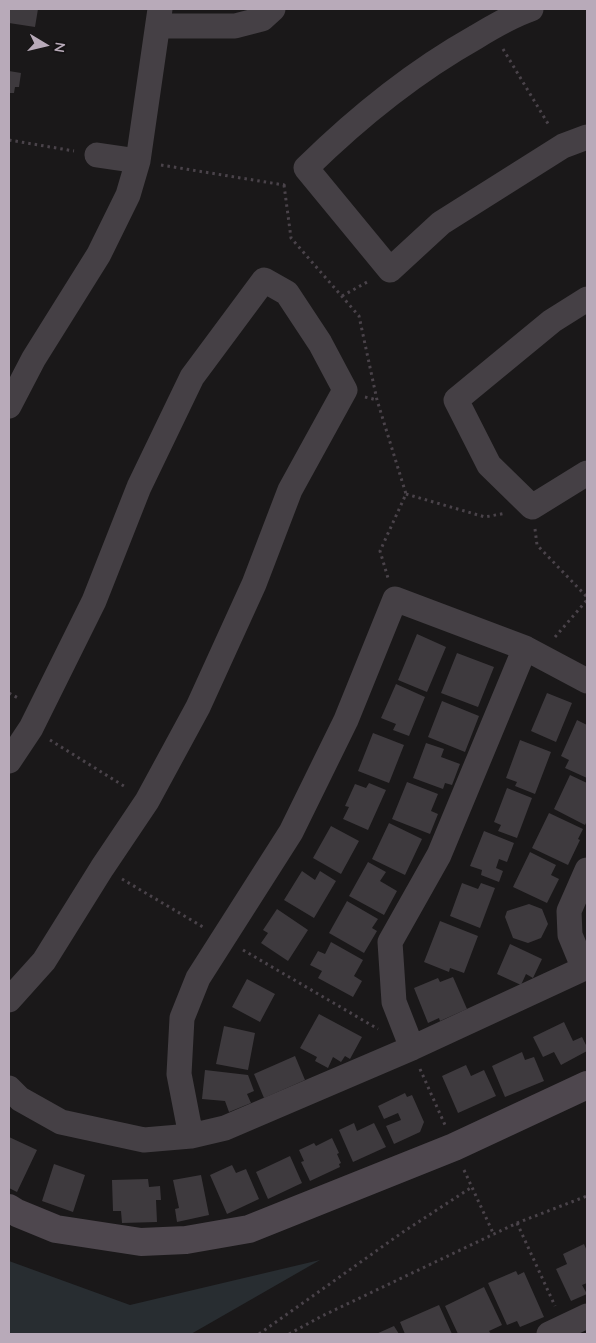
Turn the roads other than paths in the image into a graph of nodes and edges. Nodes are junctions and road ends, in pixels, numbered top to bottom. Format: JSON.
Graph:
{"nodes":[{"id":1,"x":273,"y":9,"type":"edge"},
{"id":2,"x":530,"y":9,"type":"edge"},
{"id":3,"x":159,"y":17,"type":"edge"},
{"id":4,"x":587,"y":137,"type":"edge"},
{"id":5,"x":97,"y":155,"type":"road end"},
{"id":6,"x":138,"y":161,"type":"junction"},
{"id":7,"x":587,"y":299,"type":"edge"},
{"id":8,"x":9,"y":406,"type":"edge"},
{"id":9,"x":587,"y":473,"type":"edge"},
{"id":10,"x":525,"y":648,"type":"junction"},
{"id":11,"x":587,"y":681,"type":"edge"},
{"id":12,"x":9,"y":761,"type":"edge"},
{"id":13,"x":587,"y":870,"type":"edge"},
{"id":14,"x":586,"y":968,"type":"edge"},
{"id":15,"x":9,"y":1000,"type":"edge"},
{"id":16,"x":412,"y":1048,"type":"junction"},
{"id":17,"x":587,"y":1085,"type":"edge"},
{"id":18,"x":9,"y":1088,"type":"edge"},
{"id":19,"x":191,"y":1136,"type":"junction"},
{"id":20,"x":9,"y":1208,"type":"edge"},
{"id":21,"x":587,"y":1316,"type":"edge"},
{"id":22,"x":557,"y":1331,"type":"edge"}],
"edges":[{"from":1,"to":3,"type":"street"},
{"from":2,"to":4,"type":"street"},
{"from":3,"to":6,"type":"street"},
{"from":5,"to":6,"type":"street"},
{"from":6,"to":8,"type":"street"},
{"from":7,"to":9,"type":"street"},
{"from":10,"to":11,"type":"street"},
{"from":10,"to":16,"type":"street"},
{"from":10,"to":19,"type":"street"},
{"from":12,"to":15,"type":"street"},
{"from":13,"to":14,"type":"street"},
{"from":14,"to":16,"type":"street"},
{"from":16,"to":19,"type":"street"},
{"from":17,"to":20,"type":"street"},
{"from":18,"to":19,"type":"street"},
{"from":21,"to":22,"type":"street"}]}
